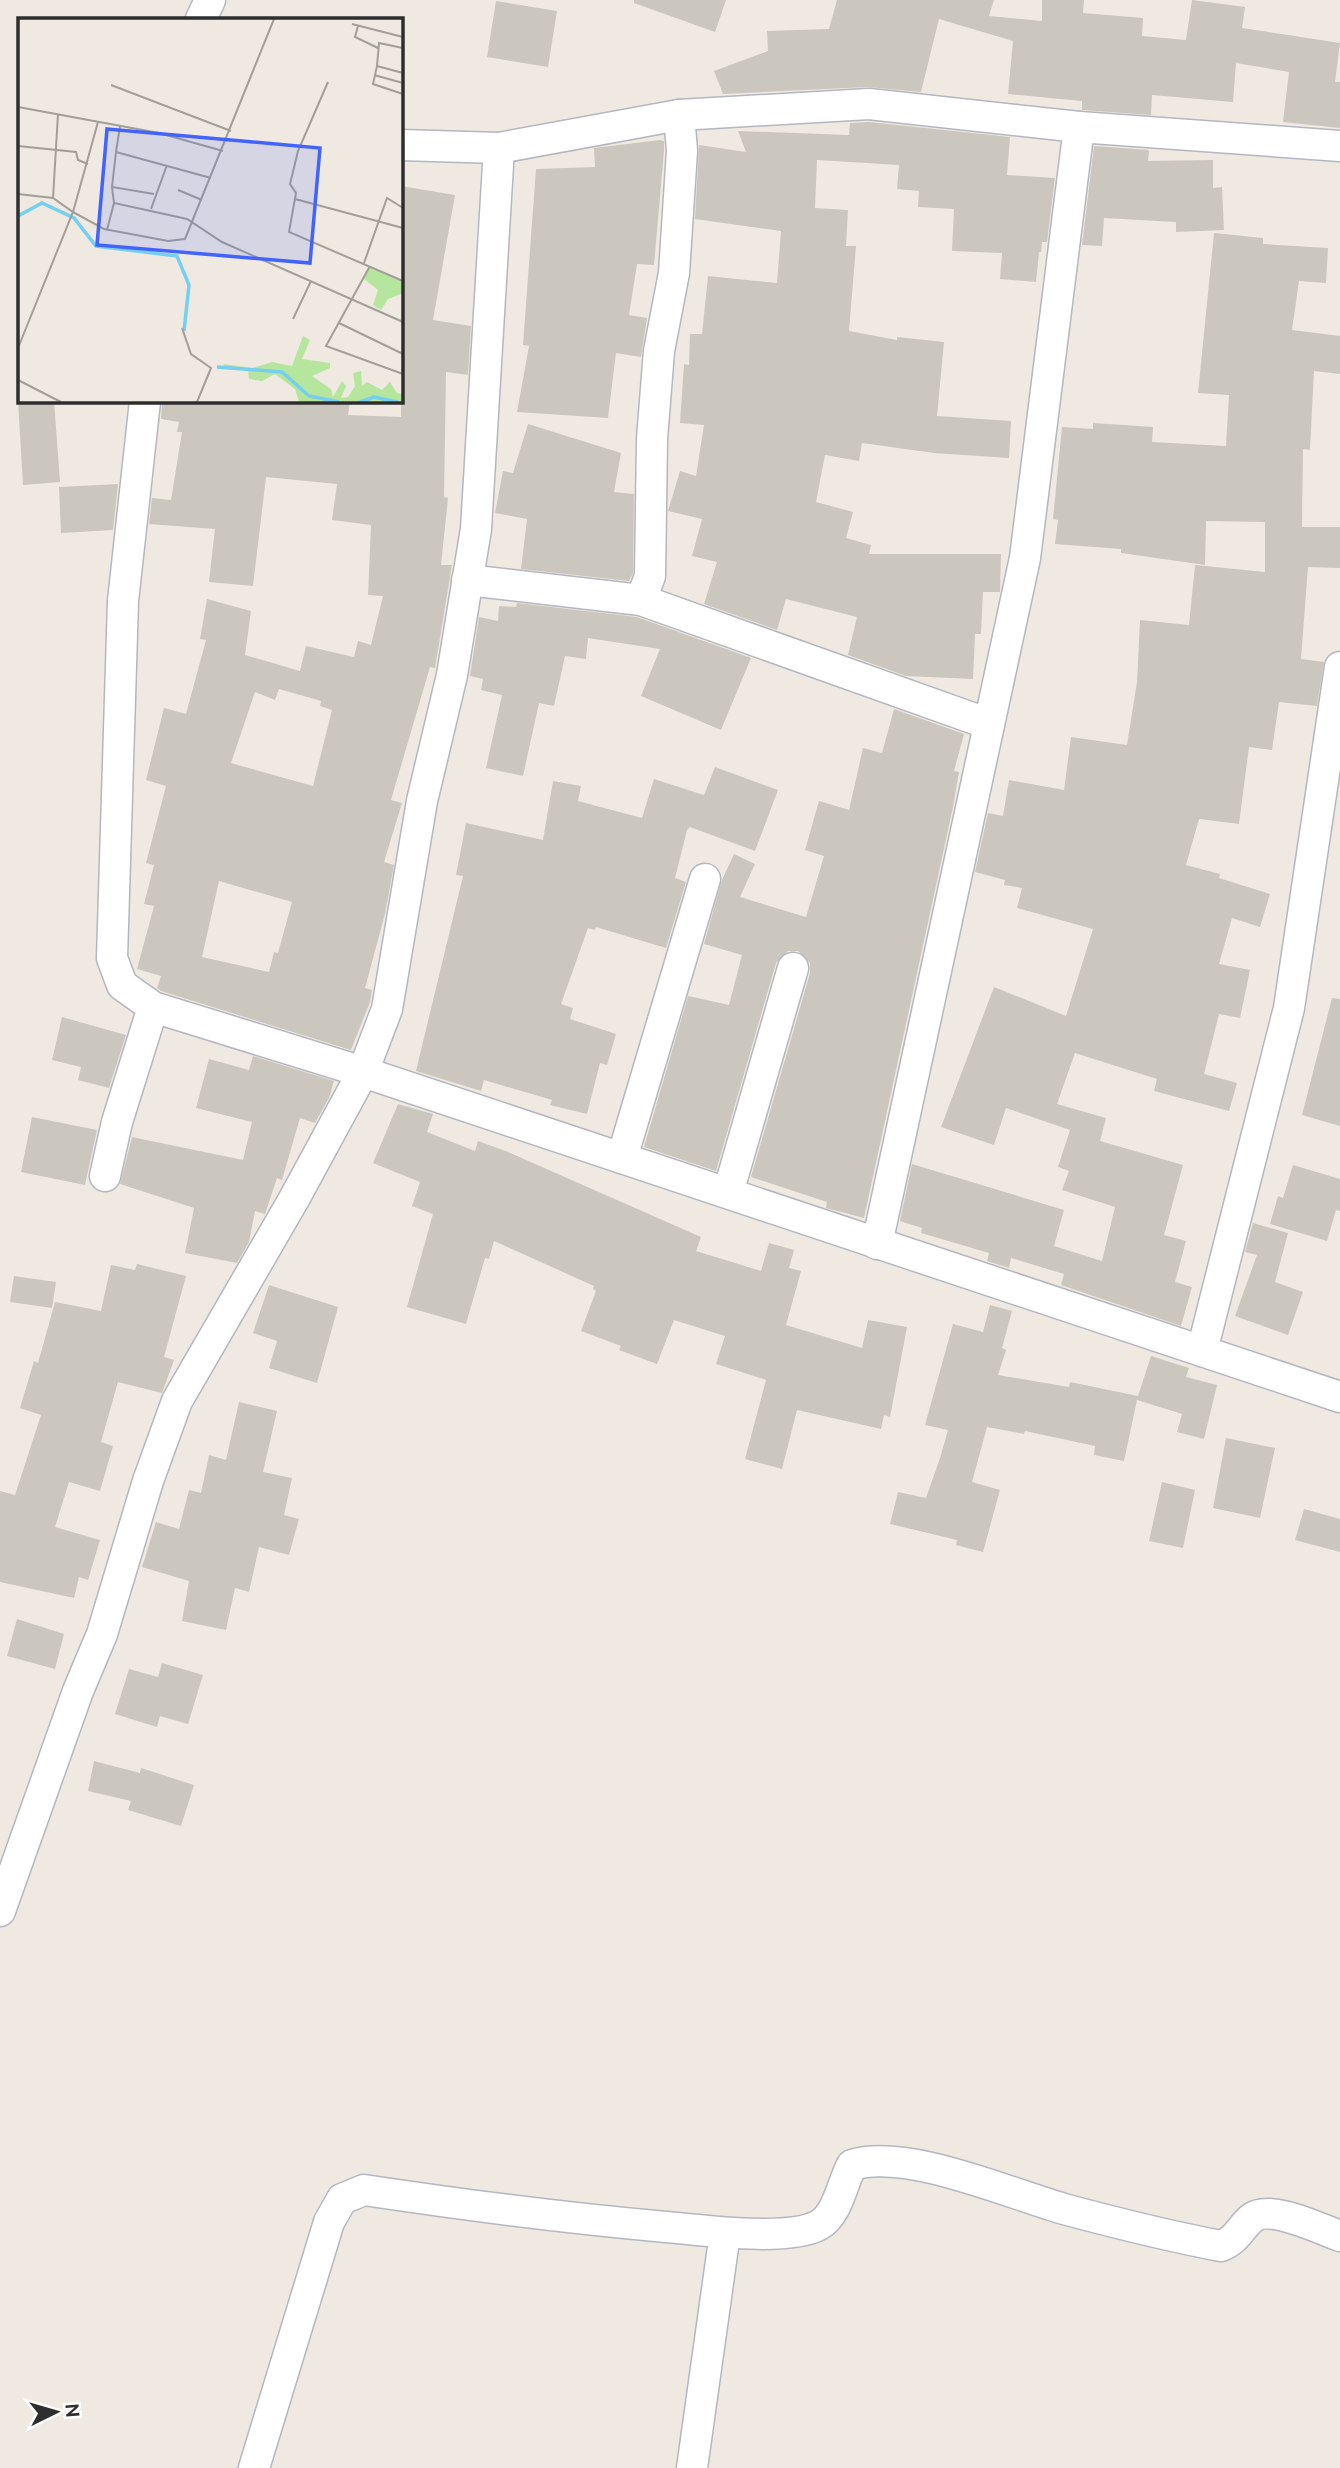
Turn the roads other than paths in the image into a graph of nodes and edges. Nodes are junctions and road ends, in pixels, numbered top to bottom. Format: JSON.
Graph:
{"nodes":[{"id":1,"x":210,"y":0,"type":"edge"},
{"id":2,"x":201,"y":18,"type":"edge"},
{"id":3,"x":678,"y":115,"type":"junction"},
{"id":4,"x":1079,"y":127,"type":"junction"},
{"id":5,"x":402,"y":145,"type":"edge"},
{"id":6,"x":1340,"y":146,"type":"edge"},
{"id":7,"x":499,"y":148,"type":"junction"},
{"id":8,"x":145,"y":402,"type":"edge"},
{"id":9,"x":467,"y":580,"type":"junction"},
{"id":10,"x":641,"y":600,"type":"junction"},
{"id":11,"x":1340,"y":667,"type":"edge"},
{"id":12,"x":989,"y":724,"type":"junction"},
{"id":13,"x":705,"y":879,"type":"dead end"},
{"id":14,"x":793,"y":968,"type":"dead end"},
{"id":15,"x":153,"y":1007,"type":"junction"},
{"id":16,"x":363,"y":1072,"type":"junction"},
{"id":17,"x":622,"y":1158,"type":"junction"},
{"id":18,"x":105,"y":1176,"type":"dead end"},
{"id":19,"x":727,"y":1193,"type":"junction"},
{"id":20,"x":877,"y":1244,"type":"junction"},
{"id":21,"x":1202,"y":1351,"type":"junction"},
{"id":22,"x":1340,"y":1397,"type":"edge"},
{"id":23,"x":0,"y":1911,"type":"edge"},
{"id":24,"x":725,"y":2233,"type":"junction"},
{"id":25,"x":1340,"y":2236,"type":"edge"},
{"id":26,"x":254,"y":2468,"type":"edge"},
{"id":27,"x":692,"y":2468,"type":"edge"}],
"edges":[{"from":1,"to":2,"type":"street"},
{"from":3,"to":4,"type":"street"},
{"from":3,"to":7,"type":"street"},
{"from":3,"to":10,"type":"street"},
{"from":4,"to":6,"type":"street"},
{"from":4,"to":12,"type":"street"},
{"from":5,"to":7,"type":"street"},
{"from":7,"to":9,"type":"street"},
{"from":8,"to":15,"type":"street"},
{"from":9,"to":10,"type":"street"},
{"from":9,"to":16,"type":"street"},
{"from":10,"to":12,"type":"street"},
{"from":11,"to":21,"type":"street"},
{"from":12,"to":20,"type":"street"},
{"from":13,"to":17,"type":"street"},
{"from":14,"to":19,"type":"street"},
{"from":15,"to":16,"type":"street"},
{"from":15,"to":18,"type":"street"},
{"from":16,"to":17,"type":"street"},
{"from":16,"to":23,"type":"street"},
{"from":17,"to":19,"type":"street"},
{"from":19,"to":20,"type":"street"},
{"from":20,"to":21,"type":"street"},
{"from":21,"to":22,"type":"street"},
{"from":24,"to":25,"type":"street"},
{"from":24,"to":26,"type":"street"},
{"from":24,"to":27,"type":"street"}]}
